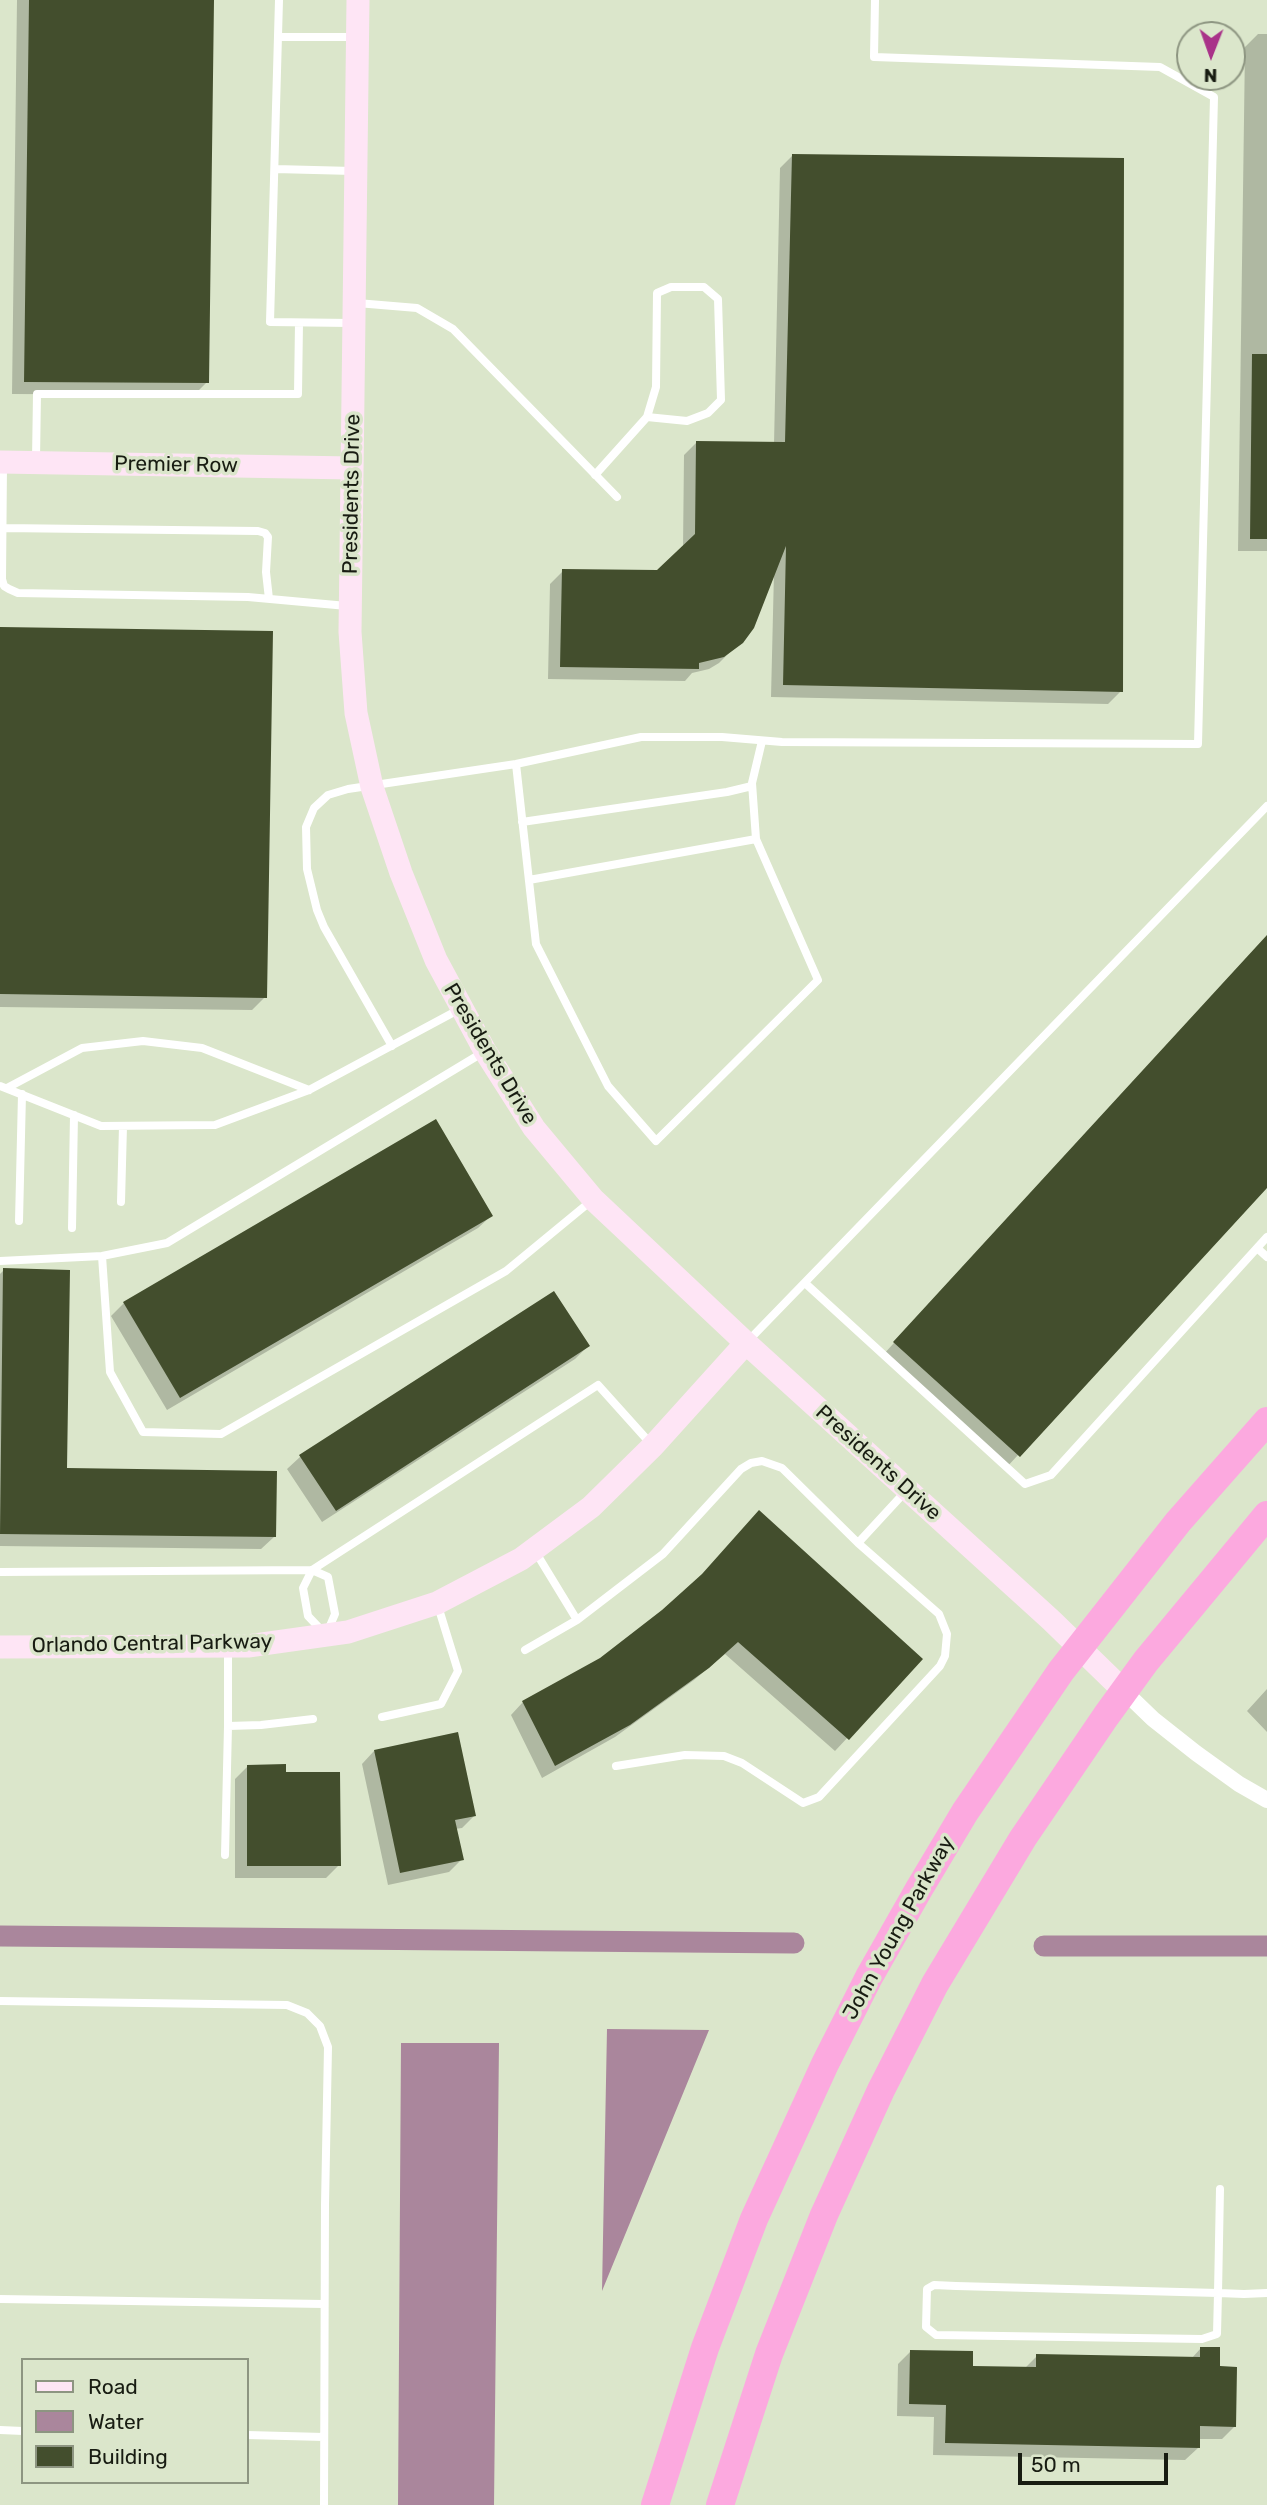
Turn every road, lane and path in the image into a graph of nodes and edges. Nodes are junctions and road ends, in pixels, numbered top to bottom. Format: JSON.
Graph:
{"nodes":[{"id":1,"x":279,"y":0,"type":"edge"},
{"id":2,"x":358,"y":0,"type":"edge"},
{"id":3,"x":875,"y":0,"type":"edge"},
{"id":4,"x":279,"y":37,"type":"junction"},
{"id":5,"x":357,"y":37,"type":"junction"},
{"id":6,"x":275,"y":169,"type":"junction"},
{"id":7,"x":356,"y":171,"type":"junction"},
{"id":8,"x":354,"y":313,"type":"junction"},
{"id":9,"x":299,"y":323,"type":"junction"},
{"id":10,"x":647,"y":417,"type":"junction"},
{"id":11,"x":1,"y":462,"type":"edge"},
{"id":12,"x":36,"y":463,"type":"junction"},
{"id":13,"x":352,"y":468,"type":"junction"},
{"id":14,"x":595,"y":475,"type":"junction"},
{"id":15,"x":617,"y":497,"type":"dead end"},
{"id":16,"x":2,"y":528,"type":"junction"},
{"id":17,"x":269,"y":599,"type":"junction"},
{"id":18,"x":350,"y":607,"type":"junction"},
{"id":19,"x":762,"y":741,"type":"junction"},
{"id":20,"x":516,"y":764,"type":"junction"},
{"id":21,"x":752,"y":786,"type":"junction"},
{"id":22,"x":372,"y":787,"type":"junction"},
{"id":23,"x":1267,"y":806,"type":"edge"},
{"id":24,"x":522,"y":822,"type":"junction"},
{"id":25,"x":756,"y":839,"type":"junction"},
{"id":26,"x":529,"y":880,"type":"junction"},
{"id":27,"x":460,"y":1009,"type":"junction"},
{"id":28,"x":392,"y":1045,"type":"junction"},
{"id":29,"x":485,"y":1051,"type":"junction"},
{"id":30,"x":4,"y":1087,"type":"edge"},
{"id":31,"x":309,"y":1090,"type":"junction"},
{"id":32,"x":22,"y":1094,"type":"junction"},
{"id":33,"x":74,"y":1115,"type":"junction"},
{"id":34,"x":122,"y":1126,"type":"junction"},
{"id":35,"x":594,"y":1200,"type":"junction"},
{"id":36,"x":121,"y":1202,"type":"dead end"},
{"id":37,"x":19,"y":1221,"type":"dead end"},
{"id":38,"x":72,"y":1228,"type":"dead end"},
{"id":39,"x":1267,"y":1237,"type":"edge"},
{"id":40,"x":1257,"y":1248,"type":"junction"},
{"id":41,"x":102,"y":1256,"type":"junction"},
{"id":42,"x":1267,"y":1256,"type":"edge"},
{"id":43,"x":0,"y":1261,"type":"edge"},
{"id":44,"x":805,"y":1283,"type":"junction"},
{"id":45,"x":746,"y":1343,"type":"junction"},
{"id":46,"x":1267,"y":1421,"type":"edge"},
{"id":47,"x":653,"y":1446,"type":"junction"},
{"id":48,"x":907,"y":1490,"type":"junction"},
{"id":49,"x":1267,"y":1515,"type":"edge"},
{"id":50,"x":858,"y":1543,"type":"junction"},
{"id":51,"x":534,"y":1550,"type":"junction"},
{"id":52,"x":312,"y":1570,"type":"junction"},
{"id":53,"x":0,"y":1572,"type":"edge"},
{"id":54,"x":437,"y":1603,"type":"junction"},
{"id":55,"x":577,"y":1620,"type":"junction"},
{"id":56,"x":326,"y":1635,"type":"junction"},
{"id":57,"x":228,"y":1646,"type":"junction"},
{"id":58,"x":0,"y":1647,"type":"edge"},
{"id":59,"x":1080,"y":1647,"type":"junction"},
{"id":60,"x":525,"y":1650,"type":"dead end"},
{"id":61,"x":1124,"y":1691,"type":"junction"},
{"id":62,"x":382,"y":1717,"type":"dead end"},
{"id":63,"x":313,"y":1719,"type":"dead end"},
{"id":64,"x":228,"y":1726,"type":"junction"},
{"id":65,"x":616,"y":1766,"type":"dead end"},
{"id":66,"x":1267,"y":1800,"type":"edge"},
{"id":67,"x":225,"y":1855,"type":"dead end"},
{"id":68,"x":0,"y":2001,"type":"edge"},
{"id":69,"x":1220,"y":2189,"type":"dead end"},
{"id":70,"x":1267,"y":2293,"type":"edge"},
{"id":71,"x":1218,"y":2294,"type":"junction"},
{"id":72,"x":0,"y":2299,"type":"edge"},
{"id":73,"x":324,"y":2304,"type":"junction"},
{"id":74,"x":0,"y":2430,"type":"edge"},
{"id":75,"x":21,"y":2431,"type":"edge"},
{"id":76,"x":248,"y":2435,"type":"edge"},
{"id":77,"x":324,"y":2437,"type":"junction"},
{"id":78,"x":658,"y":2501,"type":"edge"},
{"id":79,"x":324,"y":2505,"type":"edge"},
{"id":80,"x":720,"y":2505,"type":"edge"}],
"edges":[{"from":1,"to":4,"type":"lane"},
{"from":2,"to":5,"type":"street","name":"Presidents Drive"},
{"from":3,"to":19,"type":"lane"},
{"from":4,"to":5,"type":"lane"},
{"from":4,"to":6,"type":"lane"},
{"from":5,"to":7,"type":"street","name":"Presidents Drive"},
{"from":6,"to":7,"type":"lane"},
{"from":6,"to":9,"type":"lane"},
{"from":7,"to":8,"type":"street","name":"Presidents Drive"},
{"from":8,"to":9,"type":"lane"},
{"from":8,"to":13,"type":"street","name":"Presidents Drive"},
{"from":8,"to":14,"type":"lane"},
{"from":9,"to":12,"type":"lane"},
{"from":10,"to":10,"type":"lane"},
{"from":10,"to":14,"type":"lane"},
{"from":11,"to":12,"type":"street","name":"Premier Row"},
{"from":11,"to":16,"type":"lane"},
{"from":12,"to":13,"type":"street","name":"Premier Row"},
{"from":13,"to":18,"type":"street","name":"Presidents Drive"},
{"from":14,"to":15,"type":"lane"},
{"from":16,"to":17,"type":"lane"},
{"from":16,"to":17,"type":"lane"},
{"from":17,"to":18,"type":"lane"},
{"from":18,"to":22,"type":"street","name":"Presidents Drive"},
{"from":19,"to":20,"type":"lane"},
{"from":19,"to":21,"type":"lane"},
{"from":20,"to":22,"type":"lane"},
{"from":20,"to":24,"type":"lane"},
{"from":21,"to":24,"type":"lane"},
{"from":21,"to":25,"type":"lane"},
{"from":22,"to":27,"type":"street","name":"Presidents Drive"},
{"from":22,"to":28,"type":"lane"},
{"from":23,"to":44,"type":"lane"},
{"from":24,"to":26,"type":"lane"},
{"from":25,"to":26,"type":"lane"},
{"from":25,"to":26,"type":"lane"},
{"from":27,"to":28,"type":"lane"},
{"from":27,"to":29,"type":"street","name":"Presidents Drive"},
{"from":28,"to":31,"type":"lane"},
{"from":29,"to":35,"type":"street","name":"Presidents Drive"},
{"from":29,"to":41,"type":"lane"},
{"from":30,"to":31,"type":"lane"},
{"from":30,"to":32,"type":"lane"},
{"from":31,"to":34,"type":"lane"},
{"from":32,"to":33,"type":"lane"},
{"from":32,"to":37,"type":"lane"},
{"from":33,"to":34,"type":"lane"},
{"from":33,"to":38,"type":"lane"},
{"from":34,"to":36,"type":"lane"},
{"from":35,"to":41,"type":"lane"},
{"from":35,"to":45,"type":"street","name":"Presidents Drive"},
{"from":39,"to":40,"type":"lane"},
{"from":40,"to":42,"type":"lane"},
{"from":40,"to":44,"type":"lane"},
{"from":41,"to":43,"type":"lane"},
{"from":44,"to":45,"type":"lane"},
{"from":45,"to":47,"type":"street","name":"Orlando Central Parkway"},
{"from":45,"to":48,"type":"street","name":"Presidents Drive"},
{"from":46,"to":59,"type":"highway","name":"John Young Parkway"},
{"from":47,"to":51,"type":"street","name":"Orlando Central Parkway"},
{"from":47,"to":52,"type":"lane"},
{"from":48,"to":50,"type":"lane"},
{"from":48,"to":59,"type":"street","name":"Presidents Drive"},
{"from":49,"to":61,"type":"highway"},
{"from":50,"to":55,"type":"lane"},
{"from":50,"to":65,"type":"lane"},
{"from":51,"to":54,"type":"street","name":"Orlando Central Parkway"},
{"from":51,"to":55,"type":"lane"},
{"from":52,"to":53,"type":"lane"},
{"from":52,"to":56,"type":"lane"},
{"from":52,"to":56,"type":"lane"},
{"from":54,"to":56,"type":"street","name":"Orlando Central Parkway"},
{"from":54,"to":62,"type":"lane"},
{"from":55,"to":60,"type":"lane"},
{"from":56,"to":57,"type":"street","name":"Orlando Central Parkway"},
{"from":57,"to":58,"type":"street","name":"Orlando Central Parkway"},
{"from":57,"to":64,"type":"lane"},
{"from":59,"to":61,"type":"street","name":"Presidents Drive"},
{"from":59,"to":78,"type":"highway","name":"John Young Parkway"},
{"from":61,"to":66,"type":"street","name":"Presidents Drive"},
{"from":61,"to":80,"type":"highway"},
{"from":63,"to":64,"type":"lane"},
{"from":64,"to":67,"type":"lane"},
{"from":68,"to":73,"type":"lane"},
{"from":69,"to":71,"type":"lane"},
{"from":70,"to":71,"type":"lane"},
{"from":71,"to":71,"type":"lane"},
{"from":72,"to":73,"type":"lane"},
{"from":73,"to":77,"type":"lane"},
{"from":74,"to":75,"type":"lane"},
{"from":76,"to":77,"type":"lane"},
{"from":77,"to":79,"type":"lane"}]}
